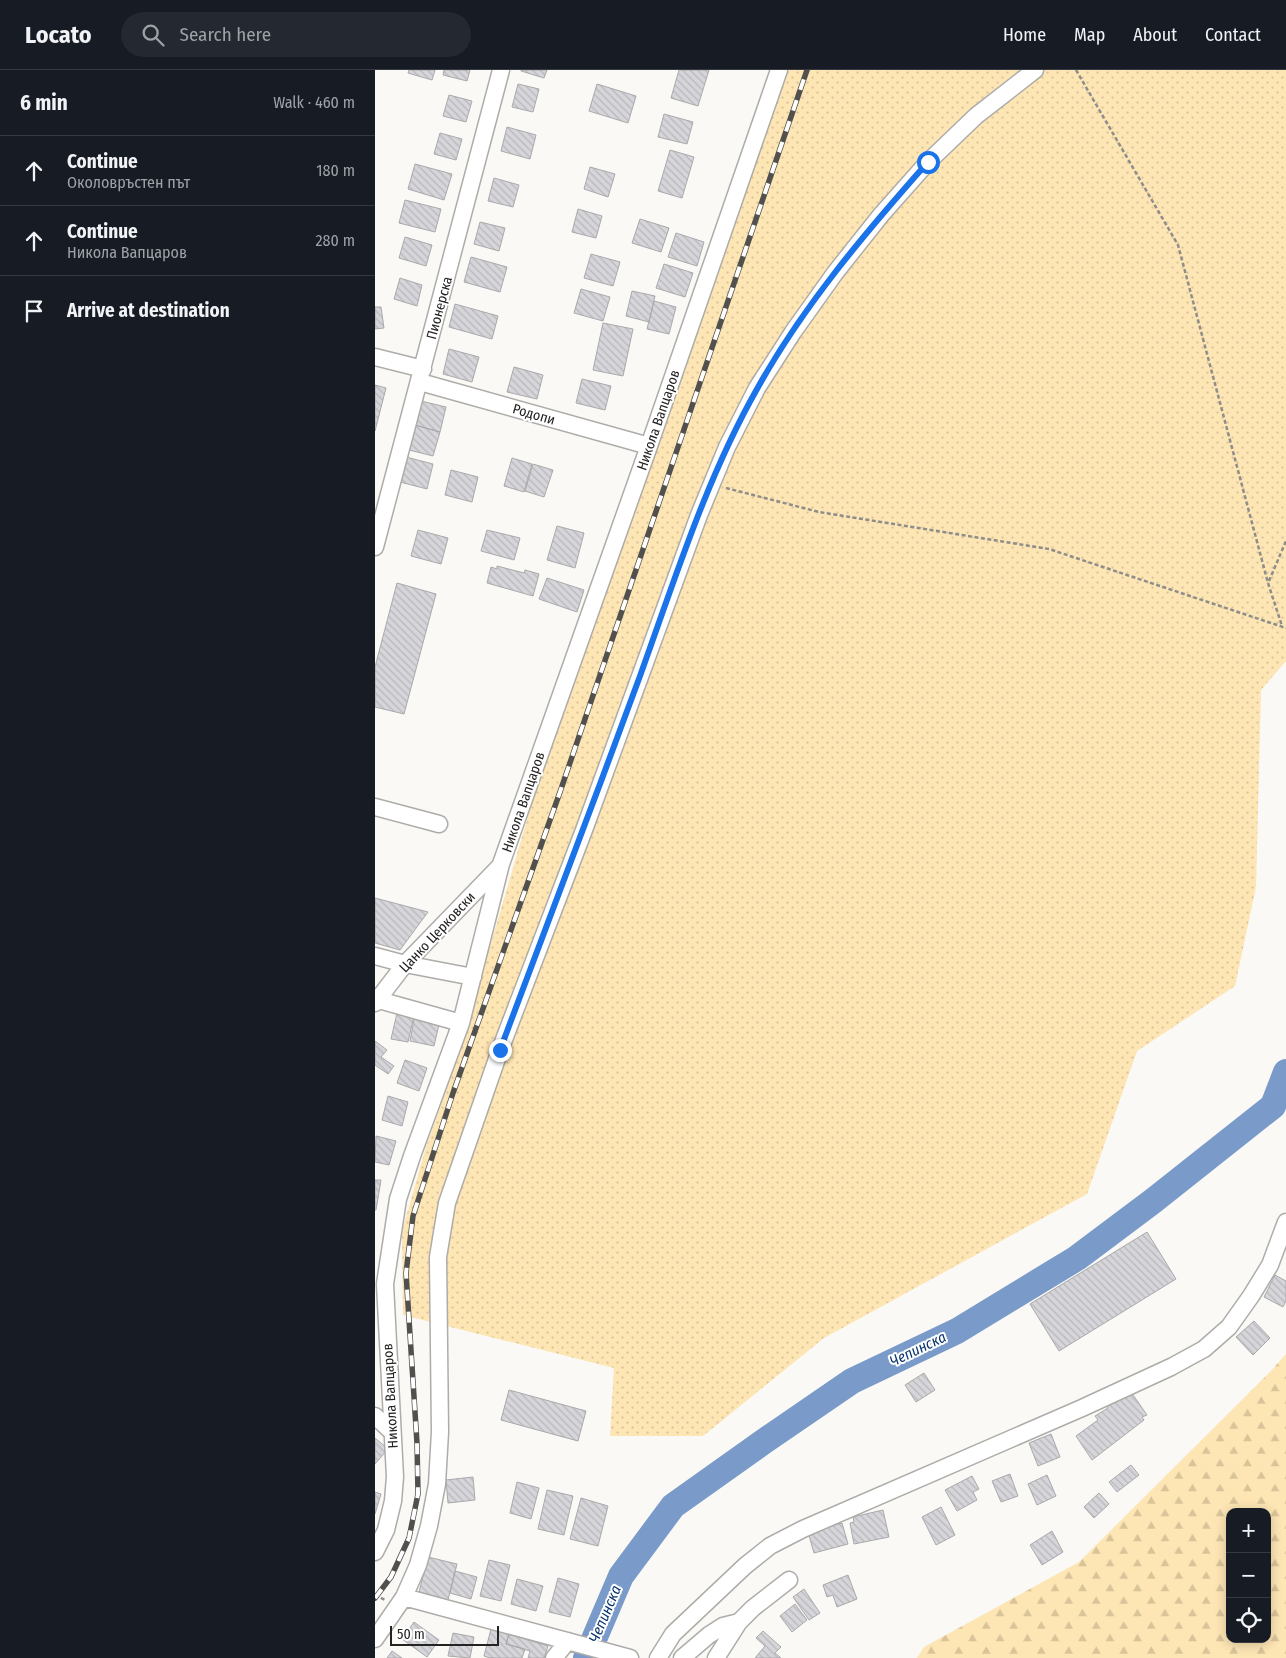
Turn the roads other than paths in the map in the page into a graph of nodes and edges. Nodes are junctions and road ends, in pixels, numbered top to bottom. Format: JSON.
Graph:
{"nodes":[{"id":1,"x":501,"y":70,"type":"edge"},
{"id":2,"x":779,"y":70,"type":"edge"},
{"id":3,"x":1035,"y":70,"type":"edge"},
{"id":4,"x":375,"y":357,"type":"edge"},
{"id":5,"x":421,"y":375,"type":"junction"},
{"id":6,"x":649,"y":446,"type":"junction"},
{"id":7,"x":375,"y":547,"type":"edge"},
{"id":8,"x":375,"y":807,"type":"edge"},
{"id":9,"x":439,"y":824,"type":"dead end"},
{"id":10,"x":501,"y":864,"type":"junction"},
{"id":11,"x":375,"y":956,"type":"edge"},
{"id":12,"x":405,"y":964,"type":"junction"},
{"id":13,"x":473,"y":977,"type":"junction"},
{"id":14,"x":376,"y":1001,"type":"edge"},
{"id":15,"x":461,"y":1022,"type":"junction"},
{"id":16,"x":1286,"y":1222,"type":"edge"},
{"id":17,"x":375,"y":1416,"type":"edge"},
{"id":18,"x":392,"y":1432,"type":"junction"},
{"id":19,"x":375,"y":1552,"type":"edge"},
{"id":20,"x":789,"y":1580,"type":"dead end"},
{"id":21,"x":404,"y":1597,"type":"junction"},
{"id":22,"x":739,"y":1622,"type":"junction"},
{"id":23,"x":375,"y":1639,"type":"edge"},
{"id":24,"x":569,"y":1641,"type":"junction"},
{"id":25,"x":625,"y":1656,"type":"edge"},
{"id":26,"x":554,"y":1658,"type":"edge"},
{"id":27,"x":658,"y":1658,"type":"edge"},
{"id":28,"x":682,"y":1658,"type":"edge"},
{"id":29,"x":716,"y":1658,"type":"edge"}],
"edges":[{"from":1,"to":5,"type":"street","name":"Пионерска"},
{"from":2,"to":6,"type":"street","name":"Никола Вапцаров"},
{"from":3,"to":21,"type":"street"},
{"from":4,"to":5,"type":"street","name":"Родопи"},
{"from":5,"to":6,"type":"street","name":"Родопи"},
{"from":5,"to":7,"type":"street","name":"Пионерска"},
{"from":6,"to":10,"type":"street","name":"Никола Вапцаров"},
{"from":8,"to":9,"type":"street"},
{"from":10,"to":12,"type":"street","name":"Цанко Церковски"},
{"from":10,"to":13,"type":"street","name":"Никола Вапцаров"},
{"from":11,"to":12,"type":"street"},
{"from":12,"to":13,"type":"street"},
{"from":12,"to":14,"type":"street","name":"Цанко Церковски"},
{"from":13,"to":15,"type":"street","name":"Никола Вапцаров"},
{"from":14,"to":15,"type":"street"},
{"from":15,"to":18,"type":"street","name":"Никола Вапцаров"},
{"from":16,"to":27,"type":"street"},
{"from":17,"to":18,"type":"street"},
{"from":18,"to":19,"type":"street","name":"Никола Вапцаров"},
{"from":20,"to":22,"type":"street"},
{"from":21,"to":23,"type":"street"},
{"from":21,"to":24,"type":"street"},
{"from":22,"to":28,"type":"street"},
{"from":22,"to":29,"type":"street"},
{"from":24,"to":25,"type":"street"},
{"from":24,"to":26,"type":"street"}]}
